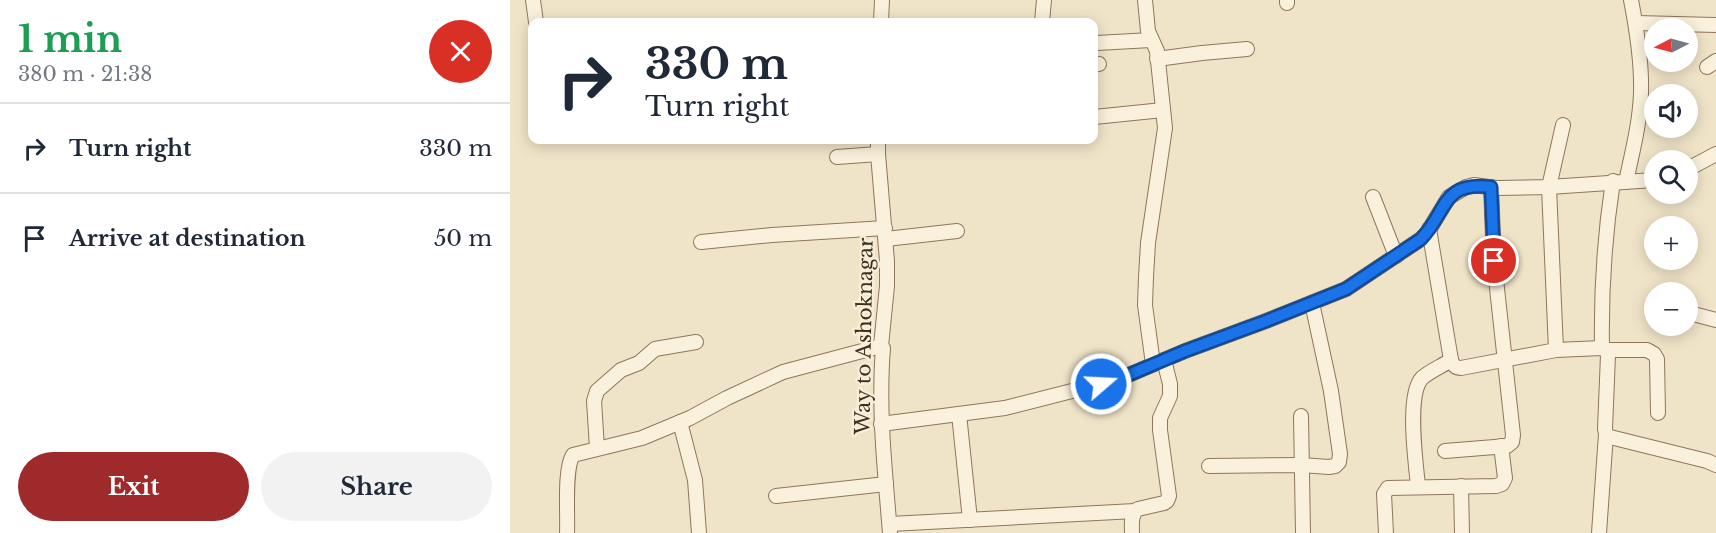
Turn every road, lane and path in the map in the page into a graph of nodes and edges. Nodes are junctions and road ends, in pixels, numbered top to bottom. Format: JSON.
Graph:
{"nodes":[{"id":1,"x":533,"y":0,"type":"edge"},
{"id":2,"x":882,"y":0,"type":"edge"},
{"id":3,"x":1044,"y":0,"type":"edge"},
{"id":4,"x":1145,"y":0,"type":"edge"},
{"id":5,"x":1631,"y":0,"type":"edge"},
{"id":6,"x":535,"y":18,"type":"edge"},
{"id":7,"x":881,"y":18,"type":"edge"},
{"id":8,"x":1042,"y":18,"type":"edge"},
{"id":9,"x":1636,"y":23,"type":"junction"},
{"id":10,"x":1716,"y":25,"type":"edge"},
{"id":11,"x":1150,"y":40,"type":"junction"},
{"id":12,"x":1098,"y":44,"type":"edge"},
{"id":13,"x":1247,"y":50,"type":"dead end"},
{"id":14,"x":1157,"y":59,"type":"junction"},
{"id":15,"x":1163,"y":110,"type":"junction"},
{"id":16,"x":1098,"y":117,"type":"edge"},
{"id":17,"x":1563,"y":124,"type":"dead end"},
{"id":18,"x":878,"y":147,"type":"edge"},
{"id":19,"x":1716,"y":152,"type":"edge"},
{"id":20,"x":837,"y":157,"type":"dead end"},
{"id":21,"x":1698,"y":163,"type":"edge"},
{"id":22,"x":1644,"y":181,"type":"edge"},
{"id":23,"x":1620,"y":182,"type":"junction"},
{"id":24,"x":1491,"y":187,"type":"junction"},
{"id":25,"x":1549,"y":187,"type":"junction"},
{"id":26,"x":1373,"y":197,"type":"dead end"},
{"id":27,"x":1429,"y":229,"type":"junction"},
{"id":28,"x":957,"y":231,"type":"dead end"},
{"id":29,"x":886,"y":233,"type":"junction"},
{"id":30,"x":701,"y":242,"type":"dead end"},
{"id":31,"x":1396,"y":256,"type":"junction"},
{"id":32,"x":1312,"y":303,"type":"junction"},
{"id":33,"x":1698,"y":315,"type":"edge"},
{"id":34,"x":1716,"y":320,"type":"edge"},
{"id":35,"x":696,"y":342,"type":"dead end"},
{"id":36,"x":881,"y":346,"type":"junction"},
{"id":37,"x":1604,"y":349,"type":"junction"},
{"id":38,"x":1556,"y":350,"type":"junction"},
{"id":39,"x":1451,"y":360,"type":"junction"},
{"id":40,"x":1504,"y":360,"type":"junction"},
{"id":41,"x":1158,"y":362,"type":"junction"},
{"id":42,"x":1658,"y":413,"type":"dead end"},
{"id":43,"x":959,"y":414,"type":"junction"},
{"id":44,"x":1300,"y":416,"type":"dead end"},
{"id":45,"x":680,"y":422,"type":"junction"},
{"id":46,"x":881,"y":424,"type":"junction"},
{"id":47,"x":1606,"y":434,"type":"junction"},
{"id":48,"x":1501,"y":446,"type":"junction"},
{"id":49,"x":597,"y":448,"type":"junction"},
{"id":50,"x":1445,"y":451,"type":"dead end"},
{"id":51,"x":1301,"y":465,"type":"junction"},
{"id":52,"x":1716,"y":465,"type":"edge"},
{"id":53,"x":1209,"y":466,"type":"dead end"},
{"id":54,"x":886,"y":484,"type":"junction"},
{"id":55,"x":1418,"y":486,"type":"junction"},
{"id":56,"x":1461,"y":486,"type":"junction"},
{"id":57,"x":776,"y":496,"type":"dead end"},
{"id":58,"x":1134,"y":511,"type":"junction"},
{"id":59,"x":970,"y":520,"type":"junction"},
{"id":60,"x":890,"y":529,"type":"edge"},
{"id":61,"x":567,"y":533,"type":"edge"},
{"id":62,"x":699,"y":533,"type":"edge"},
{"id":63,"x":1132,"y":533,"type":"edge"},
{"id":64,"x":1303,"y":533,"type":"edge"},
{"id":65,"x":1386,"y":533,"type":"edge"},
{"id":66,"x":1462,"y":533,"type":"edge"},
{"id":67,"x":1599,"y":533,"type":"edge"}],
"edges":[{"from":1,"to":6,"type":"street"},
{"from":2,"to":7,"type":"street"},
{"from":3,"to":8,"type":"street"},
{"from":4,"to":11,"type":"street"},
{"from":5,"to":9,"type":"street"},
{"from":9,"to":10,"type":"street"},
{"from":9,"to":23,"type":"street"},
{"from":11,"to":12,"type":"street"},
{"from":11,"to":14,"type":"street"},
{"from":13,"to":14,"type":"street"},
{"from":14,"to":15,"type":"street"},
{"from":15,"to":16,"type":"street"},
{"from":15,"to":41,"type":"street"},
{"from":17,"to":25,"type":"street"},
{"from":18,"to":20,"type":"street"},
{"from":18,"to":29,"type":"street","name":"Way to Ashoknagar"},
{"from":19,"to":21,"type":"street"},
{"from":22,"to":23,"type":"street"},
{"from":23,"to":25,"type":"street"},
{"from":23,"to":37,"type":"street"},
{"from":24,"to":25,"type":"street"},
{"from":24,"to":27,"type":"street"},
{"from":24,"to":40,"type":"street"},
{"from":25,"to":38,"type":"street"},
{"from":26,"to":31,"type":"street"},
{"from":27,"to":31,"type":"street"},
{"from":27,"to":39,"type":"street"},
{"from":28,"to":29,"type":"street"},
{"from":29,"to":30,"type":"street"},
{"from":29,"to":36,"type":"street","name":"Way to Ashoknagar"},
{"from":31,"to":32,"type":"street"},
{"from":32,"to":41,"type":"street"},
{"from":32,"to":51,"type":"street"},
{"from":33,"to":34,"type":"street"},
{"from":35,"to":49,"type":"street"},
{"from":36,"to":45,"type":"street"},
{"from":36,"to":46,"type":"street","name":"Way to Ashoknagar"},
{"from":37,"to":38,"type":"street"},
{"from":37,"to":42,"type":"street"},
{"from":37,"to":47,"type":"street"},
{"from":38,"to":40,"type":"street"},
{"from":39,"to":40,"type":"street"},
{"from":39,"to":55,"type":"street"},
{"from":40,"to":48,"type":"street"},
{"from":41,"to":43,"type":"street"},
{"from":41,"to":58,"type":"street"},
{"from":43,"to":46,"type":"street"},
{"from":43,"to":59,"type":"street"},
{"from":44,"to":51,"type":"street"},
{"from":45,"to":49,"type":"street"},
{"from":45,"to":62,"type":"street"},
{"from":46,"to":54,"type":"street","name":"Way to Ashoknagar"},
{"from":47,"to":52,"type":"street"},
{"from":47,"to":67,"type":"street"},
{"from":48,"to":50,"type":"street"},
{"from":48,"to":56,"type":"street"},
{"from":49,"to":61,"type":"street"},
{"from":51,"to":53,"type":"street"},
{"from":51,"to":64,"type":"street"},
{"from":54,"to":57,"type":"street"},
{"from":54,"to":60,"type":"street","name":"Way to Ashoknagar"},
{"from":55,"to":56,"type":"street"},
{"from":55,"to":65,"type":"street"},
{"from":56,"to":66,"type":"street"},
{"from":58,"to":59,"type":"street"},
{"from":58,"to":63,"type":"street"},
{"from":59,"to":60,"type":"street"}]}
